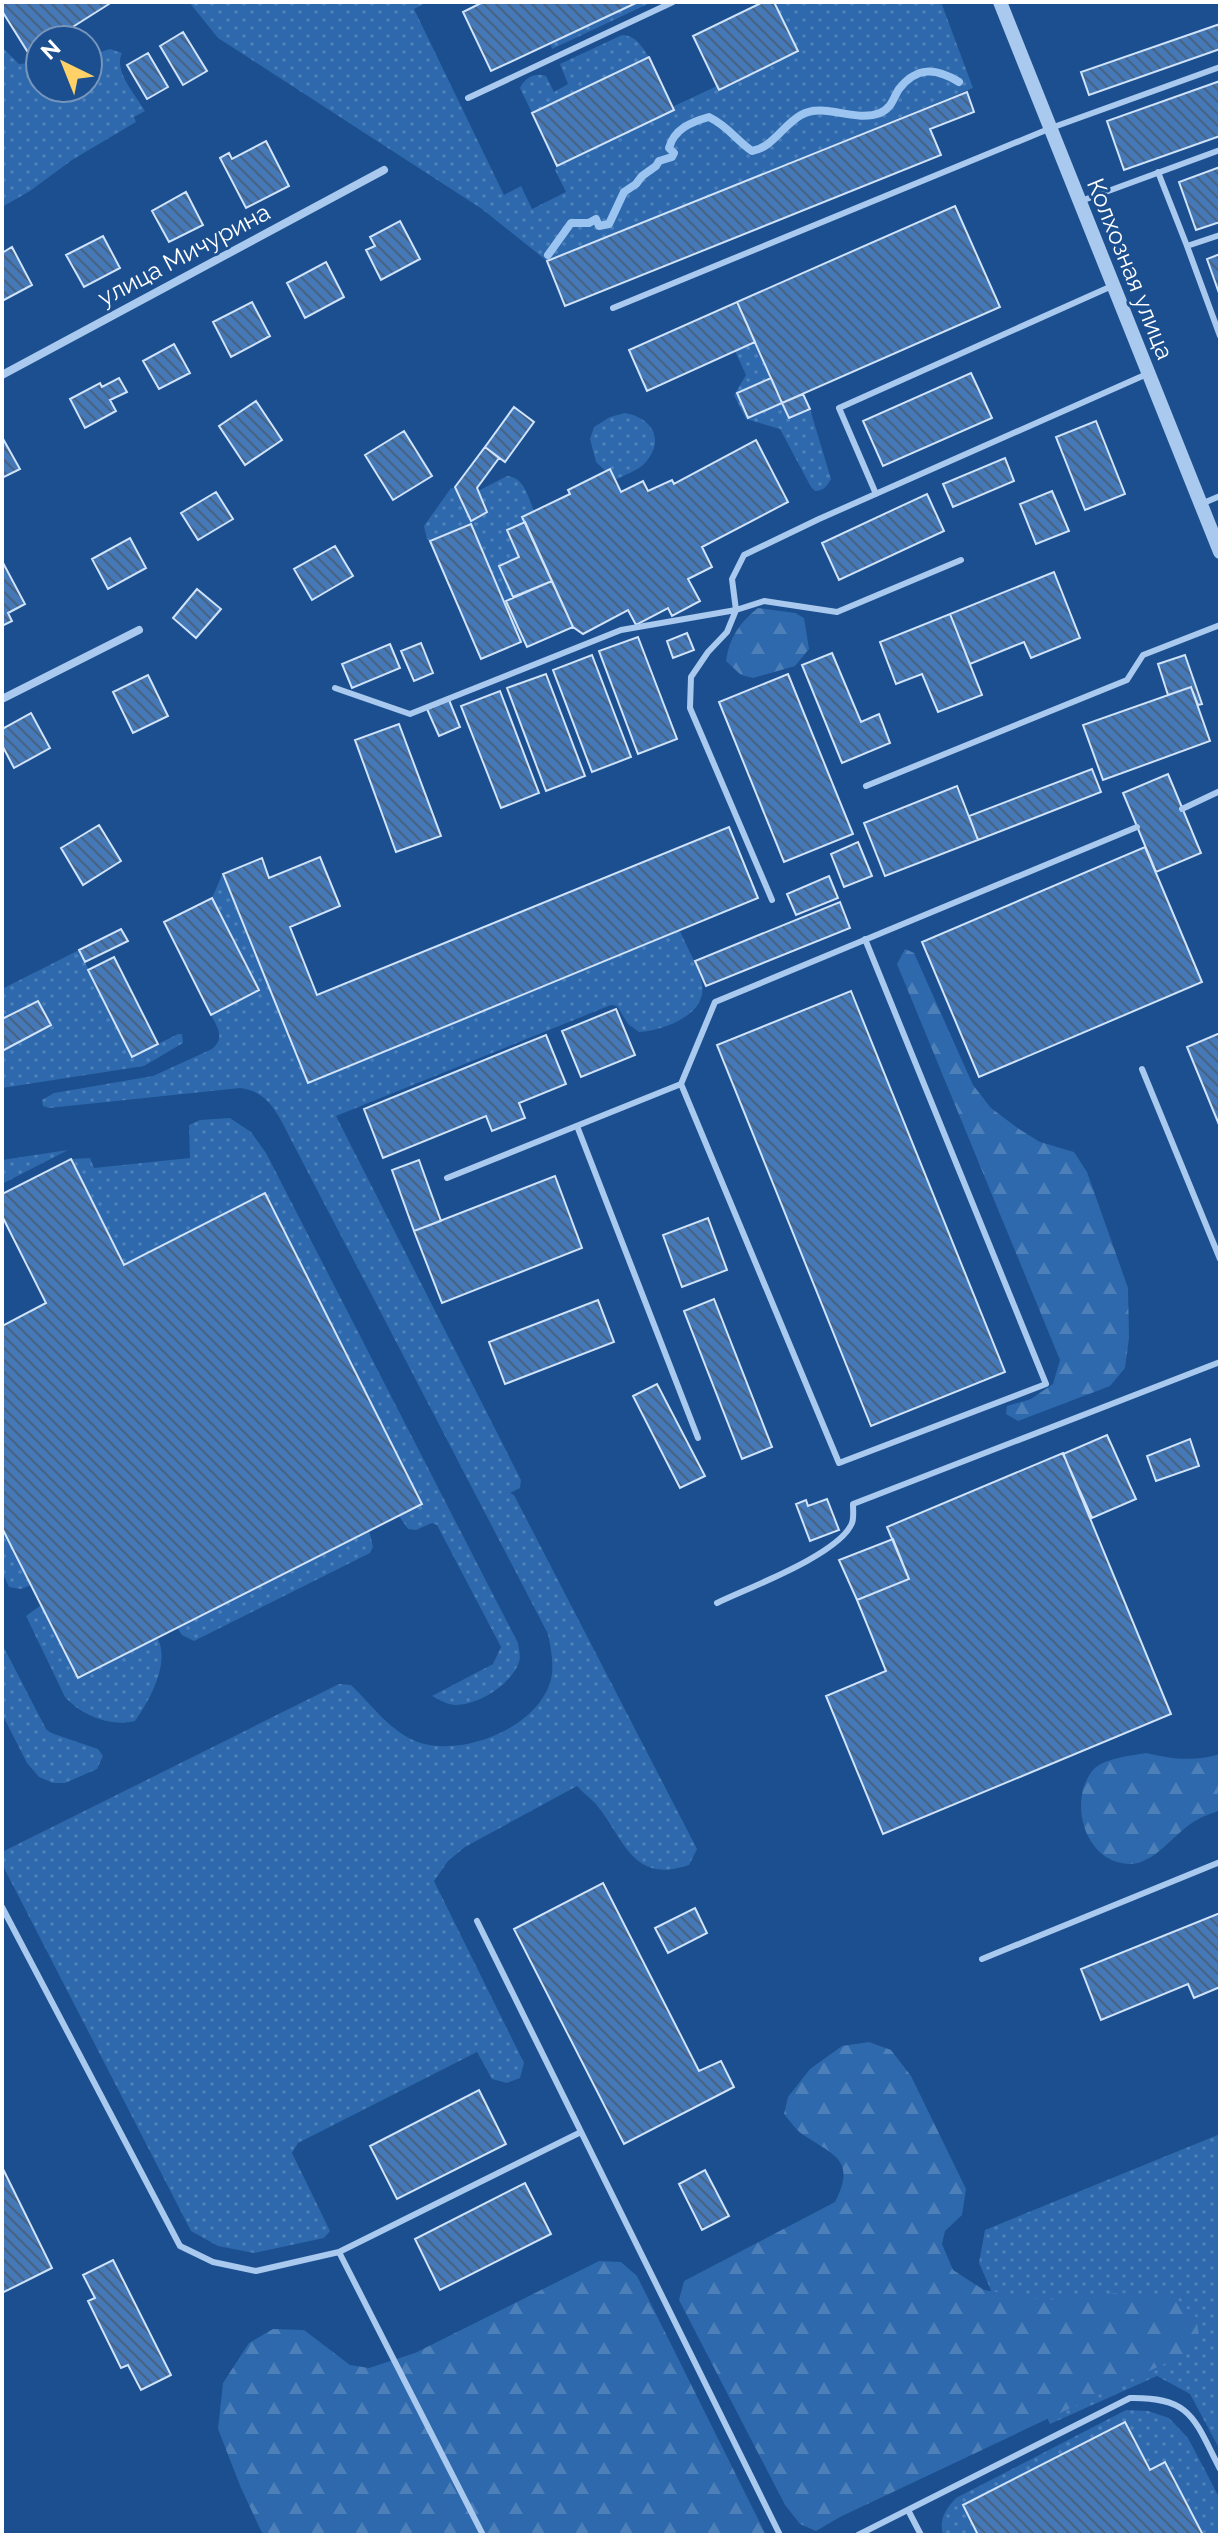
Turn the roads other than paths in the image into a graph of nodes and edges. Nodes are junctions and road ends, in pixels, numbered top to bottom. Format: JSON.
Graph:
{"nodes":[{"id":1,"x":673,"y":2,"type":"edge"},
{"id":2,"x":1000,"y":2,"type":"edge"},
{"id":3,"x":1220,"y":67,"type":"edge"},
{"id":4,"x":468,"y":98,"type":"dead end"},
{"id":5,"x":1051,"y":128,"type":"junction"},
{"id":6,"x":1220,"y":150,"type":"edge"},
{"id":7,"x":384,"y":170,"type":"dead end"},
{"id":8,"x":1158,"y":172,"type":"junction"},
{"id":9,"x":1079,"y":202,"type":"junction"},
{"id":10,"x":1220,"y":235,"type":"edge"},
{"id":11,"x":1187,"y":246,"type":"junction"},
{"id":12,"x":1112,"y":286,"type":"junction"},
{"id":13,"x":613,"y":308,"type":"dead end"},
{"id":14,"x":1219,"y":331,"type":"edge"},
{"id":15,"x":1147,"y":374,"type":"junction"},
{"id":16,"x":2,"y":375,"type":"edge"},
{"id":17,"x":876,"y":494,"type":"junction"},
{"id":18,"x":1220,"y":496,"type":"edge"},
{"id":19,"x":1200,"y":504,"type":"junction"},
{"id":20,"x":1220,"y":552,"type":"edge"},
{"id":21,"x":961,"y":560,"type":"dead end"},
{"id":22,"x":736,"y":610,"type":"junction"},
{"id":23,"x":1220,"y":625,"type":"edge"},
{"id":24,"x":139,"y":630,"type":"dead end"},
{"id":25,"x":335,"y":688,"type":"dead end"},
{"id":26,"x":2,"y":699,"type":"edge"},
{"id":27,"x":866,"y":786,"type":"dead end"},
{"id":28,"x":1220,"y":791,"type":"edge"},
{"id":29,"x":1182,"y":809,"type":"dead end"},
{"id":30,"x":1137,"y":827,"type":"dead end"},
{"id":31,"x":772,"y":900,"type":"dead end"},
{"id":32,"x":865,"y":939,"type":"junction"},
{"id":33,"x":1142,"y":1069,"type":"dead end"},
{"id":34,"x":681,"y":1084,"type":"junction"},
{"id":35,"x":577,"y":1126,"type":"junction"},
{"id":36,"x":447,"y":1178,"type":"dead end"},
{"id":37,"x":1220,"y":1259,"type":"edge"},
{"id":38,"x":1220,"y":1362,"type":"edge"},
{"id":39,"x":698,"y":1438,"type":"dead end"},
{"id":40,"x":717,"y":1603,"type":"dead end"},
{"id":41,"x":1220,"y":1862,"type":"edge"},
{"id":42,"x":2,"y":1907,"type":"edge"},
{"id":43,"x":477,"y":1921,"type":"dead end"},
{"id":44,"x":982,"y":1959,"type":"dead end"},
{"id":45,"x":581,"y":2132,"type":"junction"},
{"id":46,"x":339,"y":2252,"type":"junction"},
{"id":47,"x":1220,"y":2469,"type":"edge"},
{"id":48,"x":908,"y":2510,"type":"junction"},
{"id":49,"x":483,"y":2535,"type":"edge"},
{"id":50,"x":780,"y":2535,"type":"edge"},
{"id":51,"x":858,"y":2535,"type":"edge"},
{"id":52,"x":921,"y":2535,"type":"edge"}],
"edges":[{"from":1,"to":4,"type":"lane"},
{"from":2,"to":5,"type":"street","name":"Колхозная улица"},
{"from":3,"to":5,"type":"lane"},
{"from":5,"to":9,"type":"street","name":"Колхозная улица"},
{"from":5,"to":13,"type":"lane"},
{"from":6,"to":8,"type":"lane"},
{"from":7,"to":16,"type":"street","name":"улица Мичурина"},
{"from":8,"to":9,"type":"lane"},
{"from":8,"to":11,"type":"lane"},
{"from":9,"to":12,"type":"street","name":"Колхозная улица"},
{"from":10,"to":11,"type":"lane"},
{"from":11,"to":14,"type":"lane"},
{"from":12,"to":15,"type":"street","name":"Колхозная улица"},
{"from":12,"to":17,"type":"lane"},
{"from":15,"to":17,"type":"lane"},
{"from":15,"to":19,"type":"street","name":"Колхозная улица"},
{"from":17,"to":22,"type":"lane"},
{"from":18,"to":19,"type":"lane"},
{"from":19,"to":20,"type":"street","name":"Колхозная улица"},
{"from":21,"to":22,"type":"lane"},
{"from":22,"to":25,"type":"lane"},
{"from":22,"to":31,"type":"lane"},
{"from":23,"to":27,"type":"lane"},
{"from":24,"to":26,"type":"street"},
{"from":28,"to":29,"type":"lane"},
{"from":30,"to":32,"type":"lane"},
{"from":32,"to":34,"type":"lane"},
{"from":32,"to":34,"type":"lane"},
{"from":33,"to":37,"type":"lane"},
{"from":34,"to":35,"type":"lane"},
{"from":35,"to":36,"type":"lane"},
{"from":35,"to":39,"type":"lane"},
{"from":38,"to":40,"type":"lane"},
{"from":41,"to":44,"type":"lane"},
{"from":42,"to":46,"type":"lane"},
{"from":43,"to":45,"type":"lane"},
{"from":45,"to":46,"type":"lane"},
{"from":45,"to":50,"type":"lane"},
{"from":46,"to":49,"type":"lane"},
{"from":47,"to":48,"type":"lane"},
{"from":48,"to":51,"type":"lane"},
{"from":48,"to":52,"type":"lane"}]}
